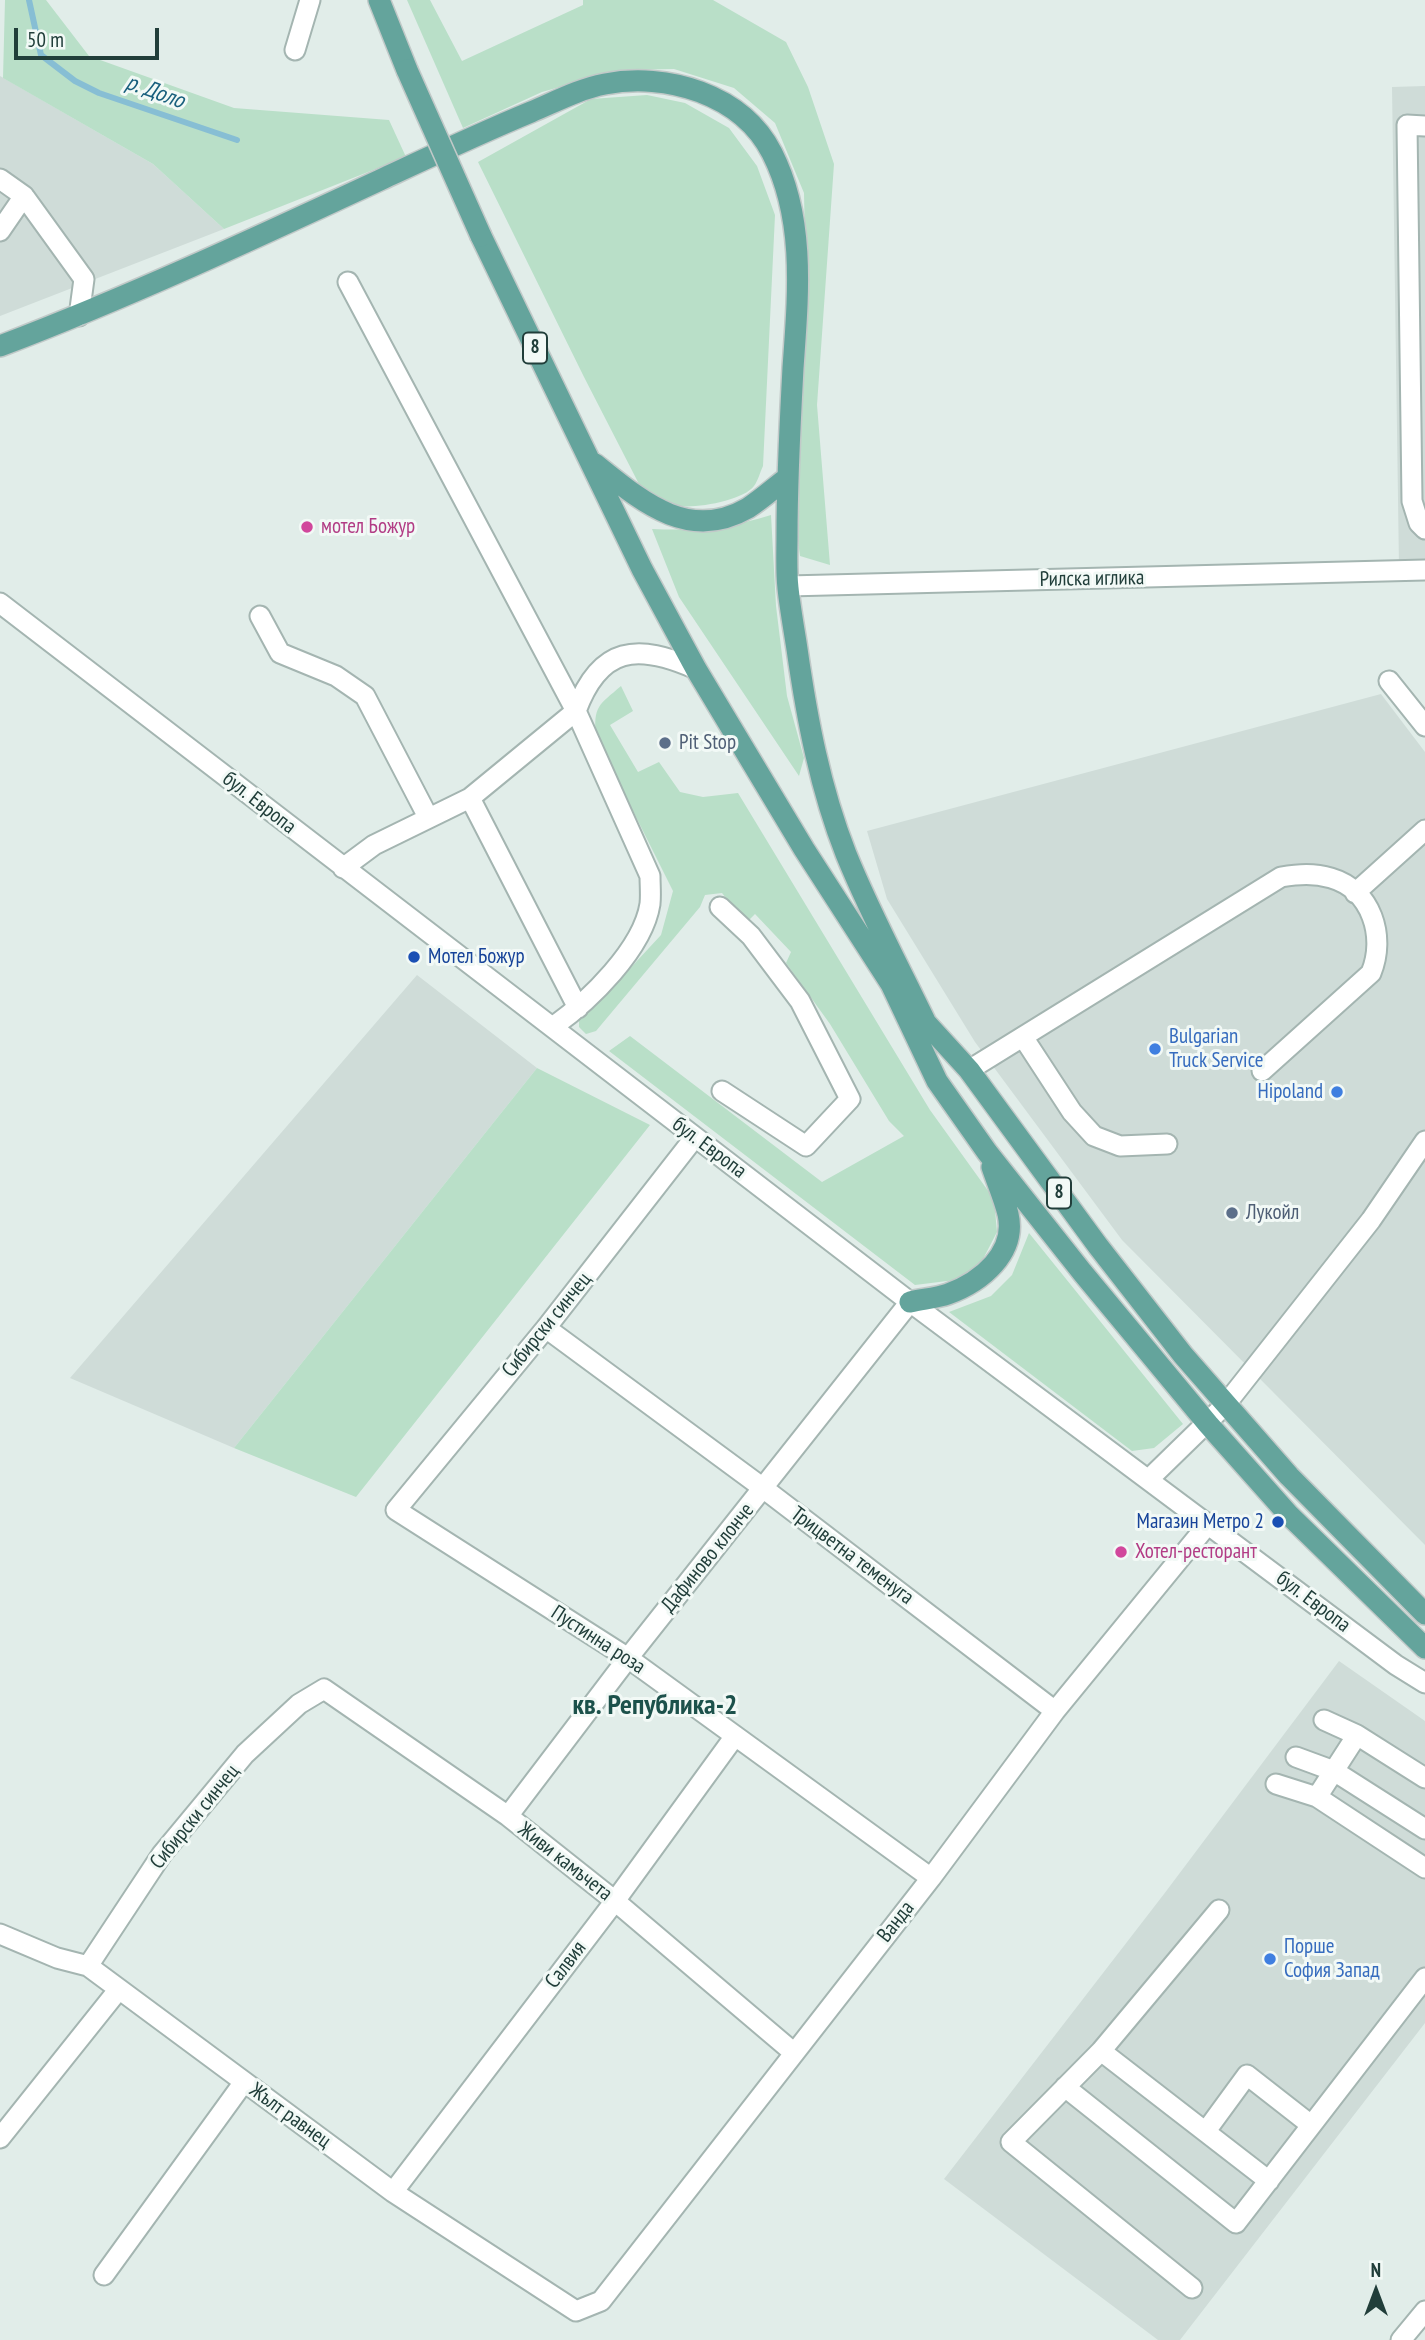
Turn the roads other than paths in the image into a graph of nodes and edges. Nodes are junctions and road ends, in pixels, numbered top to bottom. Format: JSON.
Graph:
{"nodes":[{"id":1,"x":310,"y":0,"type":"edge"},
{"id":2,"x":379,"y":0,"type":"edge"},
{"id":3,"x":295,"y":50,"type":"dead end"},
{"id":4,"x":1425,"y":126,"type":"edge"},
{"id":5,"x":0,"y":179,"type":"edge"},
{"id":6,"x":24,"y":196,"type":"junction"},
{"id":7,"x":0,"y":231,"type":"edge"},
{"id":8,"x":1417,"y":281,"type":"edge"},
{"id":9,"x":348,"y":282,"type":"dead end"},
{"id":10,"x":79,"y":316,"type":"junction"},
{"id":11,"x":0,"y":346,"type":"edge"},
{"id":12,"x":590,"y":460,"type":"junction"},
{"id":13,"x":787,"y":478,"type":"junction"},
{"id":14,"x":1425,"y":529,"type":"edge"},
{"id":15,"x":1425,"y":570,"type":"edge"},
{"id":16,"x":788,"y":586,"type":"junction"},
{"id":17,"x":0,"y":603,"type":"edge"},
{"id":18,"x":260,"y":616,"type":"dead end"},
{"id":19,"x":696,"y":669,"type":"junction"},
{"id":20,"x":1389,"y":681,"type":"dead end"},
{"id":21,"x":576,"y":711,"type":"junction"},
{"id":22,"x":1425,"y":726,"type":"edge"},
{"id":23,"x":470,"y":798,"type":"junction"},
{"id":24,"x":428,"y":817,"type":"junction"},
{"id":25,"x":1425,"y":831,"type":"edge"},
{"id":26,"x":343,"y":868,"type":"junction"},
{"id":27,"x":1355,"y":893,"type":"junction"},
{"id":28,"x":720,"y":907,"type":"dead end"},
{"id":29,"x":891,"y":984,"type":"junction"},
{"id":30,"x":578,"y":1008,"type":"junction"},
{"id":31,"x":925,"y":1021,"type":"junction"},
{"id":32,"x":554,"y":1027,"type":"junction"},
{"id":33,"x":1023,"y":1037,"type":"junction"},
{"id":34,"x":969,"y":1070,"type":"junction"},
{"id":35,"x":1262,"y":1071,"type":"dead end"},
{"id":36,"x":722,"y":1091,"type":"dead end"},
{"id":37,"x":695,"y":1137,"type":"junction"},
{"id":38,"x":1425,"y":1141,"type":"edge"},
{"id":39,"x":1167,"y":1144,"type":"dead end"},
{"id":40,"x":987,"y":1152,"type":"junction"},
{"id":41,"x":911,"y":1302,"type":"junction"},
{"id":42,"x":546,"y":1328,"type":"junction"},
{"id":43,"x":1226,"y":1404,"type":"junction"},
{"id":44,"x":1208,"y":1424,"type":"junction"},
{"id":45,"x":1149,"y":1479,"type":"junction"},
{"id":46,"x":763,"y":1488,"type":"junction"},
{"id":47,"x":396,"y":1510,"type":"joint"},
{"id":48,"x":1209,"y":1523,"type":"junction"},
{"id":49,"x":1425,"y":1614,"type":"edge"},
{"id":50,"x":1425,"y":1648,"type":"edge"},
{"id":51,"x":628,"y":1658,"type":"junction"},
{"id":52,"x":1425,"y":1683,"type":"edge"},
{"id":53,"x":324,"y":1689,"type":"joint"},
{"id":54,"x":1055,"y":1712,"type":"junction"},
{"id":55,"x":1324,"y":1720,"type":"dead end"},
{"id":56,"x":1357,"y":1735,"type":"junction"},
{"id":57,"x":735,"y":1736,"type":"junction"},
{"id":58,"x":1296,"y":1757,"type":"dead end"},
{"id":59,"x":1334,"y":1771,"type":"junction"},
{"id":60,"x":1425,"y":1778,"type":"edge"},
{"id":61,"x":1276,"y":1784,"type":"dead end"},
{"id":62,"x":1318,"y":1797,"type":"junction"},
{"id":63,"x":508,"y":1816,"type":"junction"},
{"id":64,"x":1425,"y":1829,"type":"edge"},
{"id":65,"x":1425,"y":1868,"type":"edge"},
{"id":66,"x":931,"y":1878,"type":"junction"},
{"id":67,"x":615,"y":1901,"type":"junction"},
{"id":68,"x":1219,"y":1910,"type":"dead end"},
{"id":69,"x":0,"y":1934,"type":"edge"},
{"id":70,"x":88,"y":1966,"type":"junction"},
{"id":71,"x":1425,"y":1978,"type":"edge"},
{"id":72,"x":119,"y":1989,"type":"junction"},
{"id":73,"x":1101,"y":2051,"type":"junction"},
{"id":74,"x":793,"y":2052,"type":"junction"},
{"id":75,"x":244,"y":2082,"type":"junction"},
{"id":76,"x":1065,"y":2087,"type":"junction"},
{"id":77,"x":1311,"y":2125,"type":"junction"},
{"id":78,"x":1206,"y":2131,"type":"junction"},
{"id":79,"x":0,"y":2138,"type":"edge"},
{"id":80,"x":1269,"y":2181,"type":"junction"},
{"id":81,"x":393,"y":2192,"type":"junction"},
{"id":82,"x":104,"y":2275,"type":"dead end"},
{"id":83,"x":1192,"y":2288,"type":"dead end"},
{"id":84,"x":576,"y":2311,"type":"joint"},
{"id":85,"x":1425,"y":2311,"type":"edge"},
{"id":86,"x":1401,"y":2340,"type":"edge"}],
"edges":[{"from":1,"to":3,"type":"street"},
{"from":2,"to":12,"type":"main road","number":"8","bridge":true},
{"from":4,"to":8,"type":"street"},
{"from":5,"to":6,"type":"street"},
{"from":6,"to":7,"type":"street"},
{"from":6,"to":10,"type":"street"},
{"from":8,"to":14,"type":"street"},
{"from":9,"to":21,"type":"street"},
{"from":10,"to":11,"type":"main road"},
{"from":10,"to":13,"type":"main road"},
{"from":12,"to":13,"type":"main road"},
{"from":12,"to":19,"type":"main road","number":"8"},
{"from":13,"to":16,"type":"main road"},
{"from":15,"to":16,"type":"street","name":"Рилска иглика"},
{"from":16,"to":31,"type":"main road"},
{"from":17,"to":26,"type":"street","name":"бул. Европа"},
{"from":18,"to":24,"type":"street"},
{"from":19,"to":21,"type":"street"},
{"from":19,"to":29,"type":"main road","number":"8"},
{"from":20,"to":22,"type":"street"},
{"from":21,"to":23,"type":"street"},
{"from":21,"to":30,"type":"street"},
{"from":23,"to":24,"type":"street"},
{"from":23,"to":30,"type":"street"},
{"from":24,"to":26,"type":"street"},
{"from":25,"to":27,"type":"street"},
{"from":26,"to":32,"type":"street","name":"бул. Европа"},
{"from":27,"to":33,"type":"street"},
{"from":27,"to":35,"type":"street"},
{"from":28,"to":36,"type":"street"},
{"from":29,"to":31,"type":"main road","number":"8"},
{"from":29,"to":40,"type":"main road","number":"8"},
{"from":30,"to":32,"type":"street"},
{"from":31,"to":34,"type":"main road","number":"8"},
{"from":32,"to":37,"type":"street","name":"бул. Европа"},
{"from":33,"to":34,"type":"street"},
{"from":33,"to":39,"type":"street"},
{"from":34,"to":43,"type":"main road","number":"8"},
{"from":37,"to":41,"type":"street","name":"бул. Европа"},
{"from":37,"to":42,"type":"street","name":"Сибирски синчец"},
{"from":38,"to":43,"type":"street"},
{"from":40,"to":41,"type":"main road"},
{"from":40,"to":44,"type":"main road","number":"8"},
{"from":41,"to":45,"type":"street","name":"бул. Европа"},
{"from":41,"to":46,"type":"street","name":"Дафиново клонче"},
{"from":42,"to":46,"type":"street","name":"Трицветна теменуга"},
{"from":42,"to":47,"type":"street","name":"Сибирски синчец"},
{"from":43,"to":44,"type":"street"},
{"from":43,"to":49,"type":"main road","number":"8"},
{"from":44,"to":45,"type":"street"},
{"from":44,"to":50,"type":"main road","number":"8"},
{"from":45,"to":48,"type":"street","name":"бул. Европа"},
{"from":46,"to":51,"type":"street","name":"Дафиново клонче"},
{"from":46,"to":54,"type":"street","name":"Трицветна теменуга"},
{"from":47,"to":51,"type":"street","name":"Пустинна роза"},
{"from":48,"to":52,"type":"street","name":"бул. Европа"},
{"from":48,"to":54,"type":"street","name":"Ванда"},
{"from":51,"to":57,"type":"street","name":"Пустинна роза"},
{"from":51,"to":63,"type":"street","name":"Дафиново клонче"},
{"from":53,"to":63,"type":"street","name":"Живи камъчета"},
{"from":53,"to":70,"type":"street","name":"Сибирски синчец"},
{"from":54,"to":66,"type":"street","name":"Ванда"},
{"from":55,"to":56,"type":"street"},
{"from":56,"to":59,"type":"street"},
{"from":56,"to":60,"type":"street"},
{"from":57,"to":66,"type":"street","name":"Пустинна роза"},
{"from":57,"to":67,"type":"street","name":"Салвия"},
{"from":58,"to":59,"type":"street"},
{"from":59,"to":62,"type":"street"},
{"from":59,"to":64,"type":"street"},
{"from":61,"to":62,"type":"street"},
{"from":62,"to":65,"type":"street"},
{"from":63,"to":67,"type":"street","name":"Живи камъчета"},
{"from":66,"to":74,"type":"street","name":"Ванда"},
{"from":67,"to":74,"type":"street","name":"Живи камъчета"},
{"from":67,"to":81,"type":"street","name":"Салвия"},
{"from":68,"to":73,"type":"street"},
{"from":69,"to":70,"type":"street","name":"Жълт равнец"},
{"from":70,"to":72,"type":"street","name":"Жълт равнец"},
{"from":71,"to":77,"type":"street"},
{"from":72,"to":75,"type":"street","name":"Жълт равнец"},
{"from":72,"to":79,"type":"street"},
{"from":73,"to":76,"type":"street"},
{"from":73,"to":78,"type":"street"},
{"from":74,"to":84,"type":"street","name":"Ванда"},
{"from":75,"to":81,"type":"street","name":"Жълт равнец"},
{"from":75,"to":82,"type":"street"},
{"from":76,"to":80,"type":"street"},
{"from":76,"to":83,"type":"street"},
{"from":77,"to":78,"type":"street"},
{"from":77,"to":80,"type":"street"},
{"from":78,"to":80,"type":"street"},
{"from":81,"to":84,"type":"street","name":"Жълт равнец"},
{"from":85,"to":86,"type":"street"}]}
